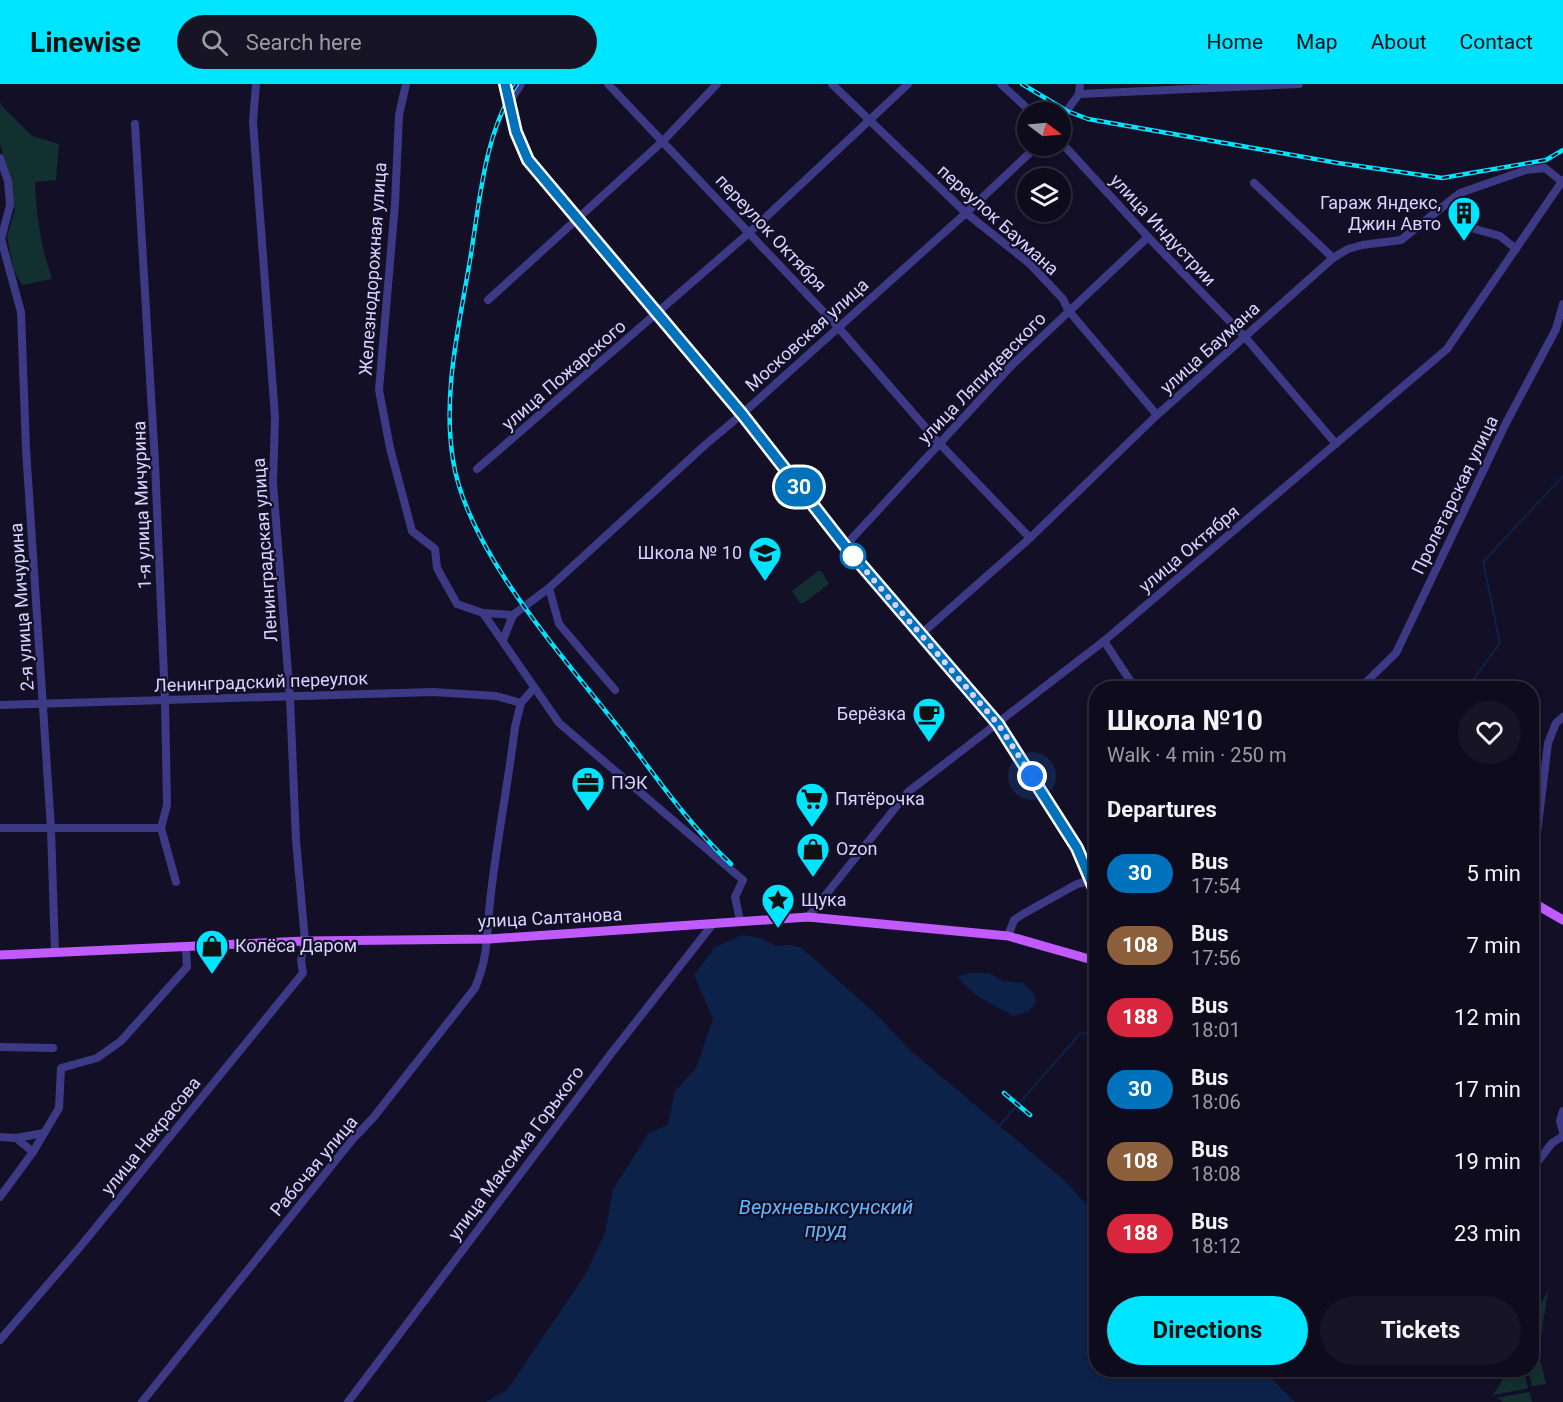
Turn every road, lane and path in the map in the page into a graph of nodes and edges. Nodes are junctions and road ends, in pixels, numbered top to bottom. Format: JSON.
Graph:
{"nodes":[{"id":1,"x":256,"y":84,"type":"edge"},
{"id":2,"x":406,"y":84,"type":"edge"},
{"id":3,"x":505,"y":84,"type":"edge"},
{"id":4,"x":521,"y":84,"type":"edge"},
{"id":5,"x":608,"y":84,"type":"edge"},
{"id":6,"x":717,"y":84,"type":"edge"},
{"id":7,"x":832,"y":84,"type":"edge"},
{"id":8,"x":908,"y":84,"type":"edge"},
{"id":9,"x":1001,"y":84,"type":"edge"},
{"id":10,"x":1080,"y":84,"type":"edge"},
{"id":11,"x":1299,"y":84,"type":"edge"},
{"id":12,"x":1080,"y":94,"type":"junction"},
{"id":13,"x":510,"y":101,"type":"junction"},
{"id":14,"x":1020,"y":102,"type":"edge"},
{"id":15,"x":1071,"y":106,"type":"edge"},
{"id":16,"x":869,"y":119,"type":"junction"},
{"id":17,"x":135,"y":124,"type":"dead end"},
{"id":18,"x":663,"y":141,"type":"junction"},
{"id":19,"x":1071,"y":153,"type":"edge"},
{"id":20,"x":1026,"y":156,"type":"edge"},
{"id":21,"x":0,"y":158,"type":"edge"},
{"id":22,"x":1562,"y":181,"type":"edge"},
{"id":23,"x":1254,"y":183,"type":"dead end"},
{"id":24,"x":966,"y":213,"type":"junction"},
{"id":25,"x":576,"y":220,"type":"junction"},
{"id":26,"x":1468,"y":227,"type":"dead end"},
{"id":27,"x":750,"y":232,"type":"junction"},
{"id":28,"x":1148,"y":237,"type":"junction"},
{"id":29,"x":1516,"y":249,"type":"junction"},
{"id":30,"x":1333,"y":258,"type":"junction"},
{"id":31,"x":488,"y":300,"type":"dead end"},
{"id":32,"x":1563,"y":304,"type":"edge"},
{"id":33,"x":1068,"y":310,"type":"junction"},
{"id":34,"x":657,"y":315,"type":"junction"},
{"id":35,"x":838,"y":327,"type":"junction"},
{"id":36,"x":1245,"y":337,"type":"junction"},
{"id":37,"x":742,"y":414,"type":"junction"},
{"id":38,"x":1156,"y":415,"type":"junction"},
{"id":39,"x":939,"y":443,"type":"junction"},
{"id":40,"x":1336,"y":444,"type":"junction"},
{"id":41,"x":477,"y":469,"type":"dead end"},
{"id":42,"x":1030,"y":538,"type":"junction"},
{"id":43,"x":845,"y":546,"type":"junction"},
{"id":44,"x":549,"y":588,"type":"junction"},
{"id":45,"x":483,"y":613,"type":"junction"},
{"id":46,"x":513,"y":615,"type":"junction"},
{"id":47,"x":920,"y":635,"type":"junction"},
{"id":48,"x":503,"y":640,"type":"junction"},
{"id":49,"x":1104,"y":641,"type":"junction"},
{"id":50,"x":1130,"y":681,"type":"edge"},
{"id":51,"x":1367,"y":681,"type":"edge"},
{"id":52,"x":534,"y":688,"type":"junction"},
{"id":53,"x":615,"y":690,"type":"dead end"},
{"id":54,"x":290,"y":698,"type":"junction"},
{"id":55,"x":165,"y":700,"type":"junction"},
{"id":56,"x":43,"y":703,"type":"junction"},
{"id":57,"x":522,"y":703,"type":"junction"},
{"id":58,"x":0,"y":705,"type":"edge"},
{"id":59,"x":1563,"y":717,"type":"edge"},
{"id":60,"x":998,"y":724,"type":"junction"},
{"id":61,"x":1539,"y":817,"type":"edge"},
{"id":62,"x":0,"y":828,"type":"edge"},
{"id":63,"x":51,"y":828,"type":"junction"},
{"id":64,"x":161,"y":828,"type":"junction"},
{"id":65,"x":1089,"y":871,"type":"edge"},
{"id":66,"x":1089,"y":881,"type":"edge"},
{"id":67,"x":176,"y":882,"type":"dead end"},
{"id":68,"x":1539,"y":906,"type":"edge"},
{"id":69,"x":808,"y":917,"type":"junction"},
{"id":70,"x":740,"y":920,"type":"junction"},
{"id":71,"x":1563,"y":920,"type":"edge"},
{"id":72,"x":712,"y":925,"type":"junction"},
{"id":73,"x":1008,"y":936,"type":"junction"},
{"id":74,"x":489,"y":939,"type":"junction"},
{"id":75,"x":305,"y":942,"type":"junction"},
{"id":76,"x":186,"y":948,"type":"junction"},
{"id":77,"x":55,"y":952,"type":"junction"},
{"id":78,"x":0,"y":955,"type":"edge"},
{"id":79,"x":1089,"y":959,"type":"edge"},
{"id":80,"x":0,"y":1047,"type":"edge"},
{"id":81,"x":53,"y":1048,"type":"dead end"},
{"id":82,"x":1563,"y":1111,"type":"edge"},
{"id":83,"x":1563,"y":1132,"type":"edge"},
{"id":84,"x":44,"y":1133,"type":"junction"},
{"id":85,"x":1563,"y":1136,"type":"edge"},
{"id":86,"x":0,"y":1137,"type":"edge"},
{"id":87,"x":16,"y":1138,"type":"junction"},
{"id":88,"x":33,"y":1152,"type":"junction"},
{"id":89,"x":1539,"y":1160,"type":"edge"},
{"id":90,"x":0,"y":1197,"type":"edge"},
{"id":91,"x":0,"y":1340,"type":"edge"},
{"id":92,"x":142,"y":1402,"type":"edge"},
{"id":93,"x":348,"y":1402,"type":"edge"}],
"edges":[{"from":1,"to":54,"type":"street","name":"Ленинградская улица"},
{"from":2,"to":45,"type":"street","name":"Железнодорожная улица"},
{"from":3,"to":13,"type":"street"},
{"from":4,"to":13,"type":"street"},
{"from":5,"to":18,"type":"street","name":"переулок Октября"},
{"from":6,"to":18,"type":"street"},
{"from":7,"to":16,"type":"street","name":"переулок Баумана"},
{"from":8,"to":16,"type":"street","name":"улица Пожарского"},
{"from":9,"to":14,"type":"street"},
{"from":10,"to":12,"type":"street"},
{"from":11,"to":12,"type":"street"},
{"from":12,"to":15,"type":"street"},
{"from":13,"to":25,"type":"street"},
{"from":16,"to":24,"type":"street","name":"переулок Баумана"},
{"from":16,"to":27,"type":"street","name":"улица Пожарского"},
{"from":17,"to":55,"type":"street","name":"1-я улица Мичурина"},
{"from":18,"to":25,"type":"street"},
{"from":18,"to":27,"type":"street","name":"переулок Октября"},
{"from":19,"to":28,"type":"street","name":"улица Индустрии"},
{"from":20,"to":24,"type":"street","name":"Московская улица"},
{"from":21,"to":56,"type":"street","name":"2-я улица Мичурина"},
{"from":22,"to":29,"type":"street","name":"улица Октября"},
{"from":22,"to":30,"type":"street","name":"улица Баумана"},
{"from":23,"to":30,"type":"street"},
{"from":24,"to":33,"type":"street","name":"переулок Баумана"},
{"from":24,"to":35,"type":"street","name":"Московская улица"},
{"from":25,"to":31,"type":"street"},
{"from":25,"to":34,"type":"street"},
{"from":26,"to":29,"type":"street"},
{"from":27,"to":34,"type":"street","name":"улица Пожарского"},
{"from":27,"to":35,"type":"street","name":"переулок Октября"},
{"from":28,"to":33,"type":"street","name":"улица Ляпидевского"},
{"from":28,"to":36,"type":"street","name":"улица Индустрии"},
{"from":29,"to":40,"type":"street","name":"улица Октября"},
{"from":30,"to":36,"type":"street","name":"улица Баумана"},
{"from":32,"to":51,"type":"street","name":"Пролетарская улица"},
{"from":33,"to":38,"type":"street","name":"переулок Баумана"},
{"from":33,"to":39,"type":"street","name":"улица Ляпидевского"},
{"from":34,"to":37,"type":"street"},
{"from":34,"to":41,"type":"street","name":"улица Пожарского"},
{"from":35,"to":37,"type":"street","name":"Московская улица"},
{"from":35,"to":39,"type":"street","name":"переулок Октября"},
{"from":36,"to":38,"type":"street","name":"улица Баумана"},
{"from":36,"to":40,"type":"street","name":"улица Индустрии"},
{"from":37,"to":43,"type":"street"},
{"from":37,"to":44,"type":"street","name":"Московская улица"},
{"from":38,"to":42,"type":"street","name":"улица Баумана"},
{"from":39,"to":42,"type":"street","name":"переулок Октября"},
{"from":39,"to":43,"type":"street","name":"улица Ляпидевского"},
{"from":40,"to":49,"type":"street","name":"улица Октября"},
{"from":42,"to":47,"type":"street","name":"улица Баумана"},
{"from":43,"to":47,"type":"street"},
{"from":44,"to":46,"type":"street","name":"Московская улица"},
{"from":44,"to":53,"type":"street"},
{"from":45,"to":46,"type":"street"},
{"from":45,"to":48,"type":"street"},
{"from":46,"to":48,"type":"street"},
{"from":47,"to":60,"type":"street"},
{"from":48,"to":52,"type":"street"},
{"from":49,"to":50,"type":"street"},
{"from":49,"to":60,"type":"street","name":"улица Октября"},
{"from":52,"to":57,"type":"street"},
{"from":52,"to":70,"type":"street"},
{"from":54,"to":55,"type":"street","name":"Ленинградский переулок"},
{"from":54,"to":57,"type":"street","name":"Ленинградский переулок"},
{"from":54,"to":75,"type":"street","name":"Ленинградская улица"},
{"from":55,"to":56,"type":"street","name":"Ленинградский переулок"},
{"from":55,"to":64,"type":"street","name":"1-я улица Мичурина"},
{"from":56,"to":58,"type":"street","name":"Ленинградский переулок"},
{"from":56,"to":63,"type":"street","name":"2-я улица Мичурина"},
{"from":57,"to":74,"type":"street","name":"Рабочая улица"},
{"from":59,"to":61,"type":"street"},
{"from":60,"to":65,"type":"street"},
{"from":60,"to":69,"type":"street","name":"улица Октября"},
{"from":62,"to":63,"type":"street"},
{"from":63,"to":64,"type":"street"},
{"from":63,"to":77,"type":"street","name":"2-я улица Мичурина"},
{"from":64,"to":67,"type":"street","name":"1-я улица Мичурина"},
{"from":66,"to":73,"type":"street"},
{"from":68,"to":71,"type":"main road"},
{"from":69,"to":70,"type":"main road","name":"улица Салтанова"},
{"from":69,"to":73,"type":"main road","name":"улица Салтанова"},
{"from":70,"to":72,"type":"main road","name":"улица Салтанова"},
{"from":72,"to":74,"type":"main road","name":"улица Салтанова"},
{"from":72,"to":93,"type":"street","name":"улица Максима Горького"},
{"from":73,"to":79,"type":"main road","name":"улица Салтанова"},
{"from":74,"to":75,"type":"main road","name":"улица Салтанова"},
{"from":74,"to":92,"type":"street","name":"Рабочая улица"},
{"from":75,"to":76,"type":"main road","name":"улица Салтанова"},
{"from":75,"to":91,"type":"street","name":"улица Некрасова"},
{"from":76,"to":77,"type":"main road","name":"улица Салтанова"},
{"from":76,"to":84,"type":"street"},
{"from":77,"to":78,"type":"main road","name":"улица Салтанова"},
{"from":80,"to":81,"type":"street"},
{"from":82,"to":83,"type":"street"},
{"from":84,"to":87,"type":"street"},
{"from":84,"to":88,"type":"street"},
{"from":85,"to":89,"type":"street"},
{"from":86,"to":87,"type":"street"},
{"from":87,"to":88,"type":"street"},
{"from":88,"to":90,"type":"street"}]}
